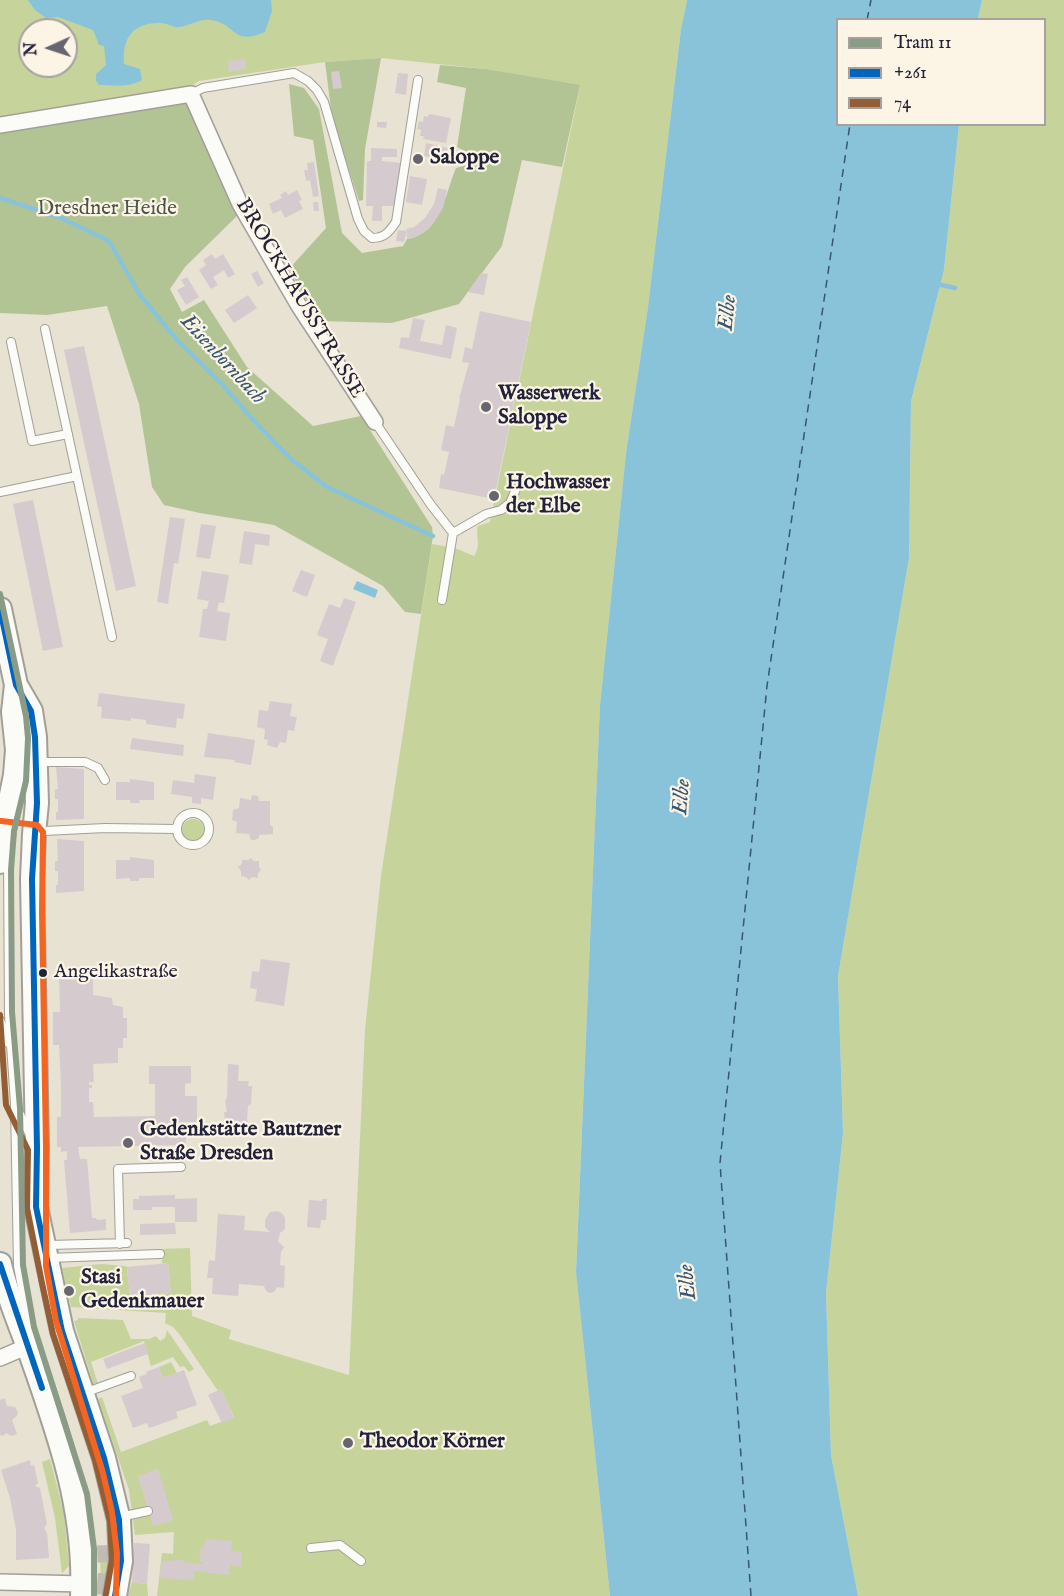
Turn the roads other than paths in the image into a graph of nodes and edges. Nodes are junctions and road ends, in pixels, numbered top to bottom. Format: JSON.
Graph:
{"nodes":[{"id":1,"x":418,"y":80,"type":"dead end"},
{"id":2,"x":190,"y":94,"type":"junction"},
{"id":3,"x":0,"y":125,"type":"edge"},
{"id":4,"x":45,"y":329,"type":"dead end"},
{"id":5,"x":11,"y":342,"type":"dead end"},
{"id":6,"x":375,"y":422,"type":"joint"},
{"id":7,"x":68,"y":434,"type":"junction"},
{"id":8,"x":77,"y":476,"type":"junction"},
{"id":9,"x":516,"y":489,"type":"dead end"},
{"id":10,"x":0,"y":492,"type":"edge"},
{"id":11,"x":453,"y":533,"type":"junction"},
{"id":12,"x":442,"y":600,"type":"dead end"},
{"id":13,"x":0,"y":609,"type":"edge"},
{"id":14,"x":112,"y":637,"type":"dead end"},
{"id":15,"x":16,"y":685,"type":"junction"},
{"id":16,"x":36,"y":762,"type":"junction"},
{"id":17,"x":105,"y":780,"type":"dead end"},
{"id":18,"x":176,"y":829,"type":"junction"},
{"id":19,"x":34,"y":834,"type":"junction"},
{"id":20,"x":0,"y":862,"type":"edge"},
{"id":21,"x":0,"y":1020,"type":"edge"},
{"id":22,"x":11,"y":1050,"type":"junction"},
{"id":23,"x":15,"y":1104,"type":"junction"},
{"id":24,"x":37,"y":1148,"type":"junction"},
{"id":25,"x":181,"y":1167,"type":"dead end"},
{"id":26,"x":36,"y":1207,"type":"junction"},
{"id":27,"x":45,"y":1252,"type":"junction"},
{"id":28,"x":160,"y":1254,"type":"dead end"},
{"id":29,"x":5,"y":1267,"type":"edge"},
{"id":30,"x":24,"y":1336,"type":"junction"},
{"id":31,"x":0,"y":1358,"type":"edge"},
{"id":32,"x":131,"y":1376,"type":"dead end"},
{"id":33,"x":82,"y":1394,"type":"junction"},
{"id":34,"x":79,"y":1478,"type":"dead end"},
{"id":35,"x":148,"y":1511,"type":"dead end"},
{"id":36,"x":126,"y":1516,"type":"junction"},
{"id":37,"x":311,"y":1548,"type":"dead end"},
{"id":38,"x":99,"y":1550,"type":"joint"},
{"id":39,"x":361,"y":1561,"type":"dead end"},
{"id":40,"x":0,"y":1582,"type":"edge"},
{"id":41,"x":88,"y":1583,"type":"edge"},
{"id":42,"x":115,"y":1596,"type":"edge"}],
"edges":[{"from":1,"to":2,"type":"lane"},
{"from":2,"to":3,"type":"street"},
{"from":2,"to":6,"type":"street","name":"BROCKHAUSSTRASSE"},
{"from":4,"to":7,"type":"lane"},
{"from":5,"to":7,"type":"lane"},
{"from":6,"to":11,"type":"lane","name":"BROCKHAUSSTRASSE"},
{"from":7,"to":8,"type":"lane"},
{"from":8,"to":10,"type":"lane"},
{"from":8,"to":14,"type":"lane"},
{"from":9,"to":11,"type":"lane"},
{"from":11,"to":12,"type":"lane"},
{"from":13,"to":15,"type":"main road"},
{"from":15,"to":16,"type":"main road"},
{"from":15,"to":20,"type":"main road"},
{"from":15,"to":22,"type":"lane"},
{"from":16,"to":17,"type":"lane"},
{"from":16,"to":19,"type":"main road"},
{"from":18,"to":18,"type":"lane"},
{"from":18,"to":19,"type":"lane"},
{"from":19,"to":24,"type":"main road"},
{"from":21,"to":22,"type":"lane"},
{"from":22,"to":23,"type":"lane"},
{"from":23,"to":24,"type":"lane"},
{"from":23,"to":29,"type":"lane"},
{"from":24,"to":26,"type":"main road"},
{"from":25,"to":27,"type":"lane"},
{"from":26,"to":27,"type":"main road"},
{"from":26,"to":38,"type":"main road"},
{"from":27,"to":28,"type":"lane"},
{"from":27,"to":33,"type":"main road"},
{"from":29,"to":30,"type":"main road"},
{"from":29,"to":34,"type":"lane"},
{"from":30,"to":31,"type":"street"},
{"from":30,"to":41,"type":"main road"},
{"from":32,"to":33,"type":"lane"},
{"from":33,"to":36,"type":"main road"},
{"from":35,"to":36,"type":"lane"},
{"from":36,"to":42,"type":"main road"},
{"from":37,"to":39,"type":"lane"},
{"from":38,"to":41,"type":"lane"},
{"from":40,"to":41,"type":"street"}]}
